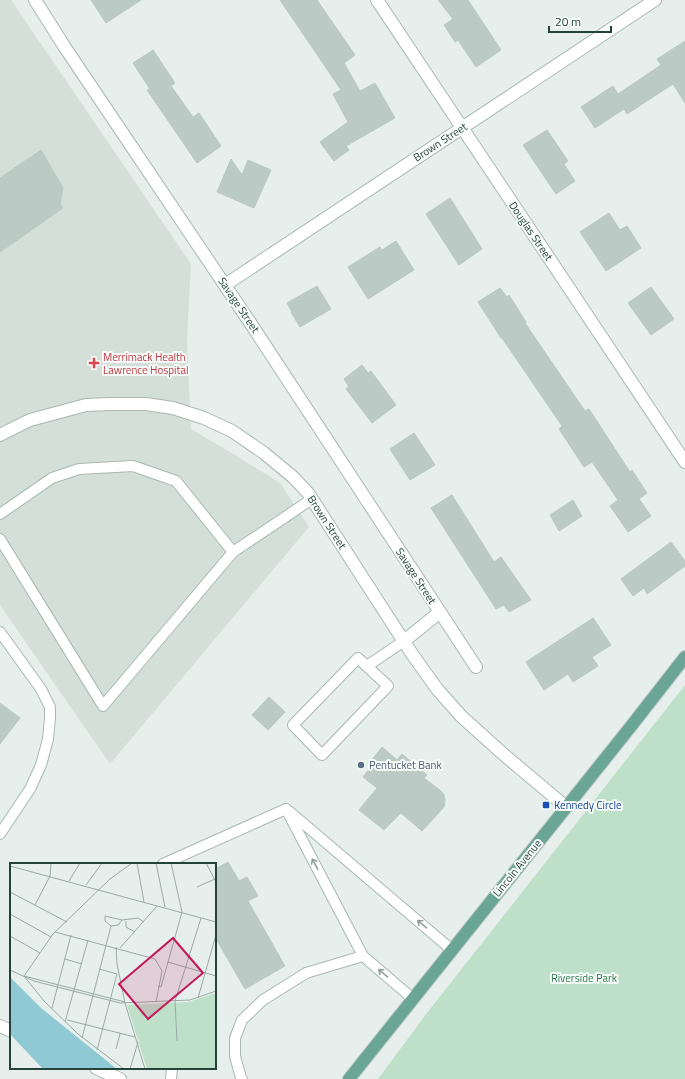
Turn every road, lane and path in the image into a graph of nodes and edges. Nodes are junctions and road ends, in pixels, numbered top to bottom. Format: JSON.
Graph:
{"nodes":[{"id":1,"x":35,"y":0,"type":"edge"},
{"id":2,"x":377,"y":0,"type":"edge"},
{"id":3,"x":655,"y":0,"type":"edge"},
{"id":4,"x":462,"y":128,"type":"junction"},
{"id":5,"x":225,"y":284,"type":"junction"},
{"id":6,"x":0,"y":435,"type":"edge"},
{"id":7,"x":685,"y":462,"type":"edge"},
{"id":8,"x":312,"y":499,"type":"junction"},
{"id":9,"x":0,"y":514,"type":"edge"},
{"id":10,"x":0,"y":539,"type":"edge"},
{"id":11,"x":233,"y":552,"type":"junction"},
{"id":12,"x":440,"y":612,"type":"junction"},
{"id":13,"x":0,"y":632,"type":"edge"},
{"id":14,"x":404,"y":641,"type":"junction"},
{"id":15,"x":685,"y":657,"type":"edge"},
{"id":16,"x":367,"y":666,"type":"junction"},
{"id":17,"x":476,"y":667,"type":"dead end"},
{"id":18,"x":566,"y":807,"type":"junction"},
{"id":19,"x":286,"y":809,"type":"junction"},
{"id":20,"x":0,"y":834,"type":"edge"},
{"id":21,"x":165,"y":863,"type":"edge"},
{"id":22,"x":452,"y":950,"type":"junction"},
{"id":23,"x":363,"y":956,"type":"junction"},
{"id":24,"x":412,"y":998,"type":"junction"},
{"id":25,"x":0,"y":1026,"type":"edge"},
{"id":26,"x":10,"y":1031,"type":"edge"},
{"id":27,"x":98,"y":1069,"type":"edge"},
{"id":28,"x":172,"y":1069,"type":"edge"},
{"id":29,"x":120,"y":1079,"type":"edge"},
{"id":30,"x":171,"y":1079,"type":"edge"},
{"id":31,"x":242,"y":1079,"type":"edge"},
{"id":32,"x":349,"y":1079,"type":"edge"}],
"edges":[{"from":1,"to":5,"type":"street","name":"Savage Street"},
{"from":2,"to":4,"type":"street","name":"Douglas Street"},
{"from":3,"to":4,"type":"street","name":"Brown Street"},
{"from":4,"to":5,"type":"street","name":"Brown Street"},
{"from":4,"to":7,"type":"street","name":"Douglas Street"},
{"from":5,"to":12,"type":"street","name":"Savage Street"},
{"from":6,"to":8,"type":"street","name":"Brown Street"},
{"from":8,"to":11,"type":"lane"},
{"from":8,"to":14,"type":"street","name":"Brown Street"},
{"from":9,"to":11,"type":"lane"},
{"from":10,"to":11,"type":"lane"},
{"from":12,"to":14,"type":"street","name":"Savage Street"},
{"from":12,"to":17,"type":"street","name":"Savage Street"},
{"from":13,"to":20,"type":"lane"},
{"from":14,"to":16,"type":"lane"},
{"from":14,"to":18,"type":"street","name":"Brown Street"},
{"from":15,"to":18,"type":"main road","name":"Lincoln Avenue"},
{"from":16,"to":16,"type":"lane"},
{"from":18,"to":22,"type":"main road","name":"Lincoln Avenue"},
{"from":19,"to":21,"type":"lane"},
{"from":22,"to":19,"type":"lane","one_way":true},
{"from":23,"to":19,"type":"lane","one_way":true},
{"from":22,"to":24,"type":"main road","name":"Lincoln Avenue"},
{"from":24,"to":23,"type":"lane","one_way":true},
{"from":23,"to":31,"type":"lane"},
{"from":24,"to":32,"type":"main road","name":"Lincoln Avenue"},
{"from":25,"to":26,"type":"street"},
{"from":27,"to":29,"type":"street"},
{"from":28,"to":30,"type":"lane"}]}
